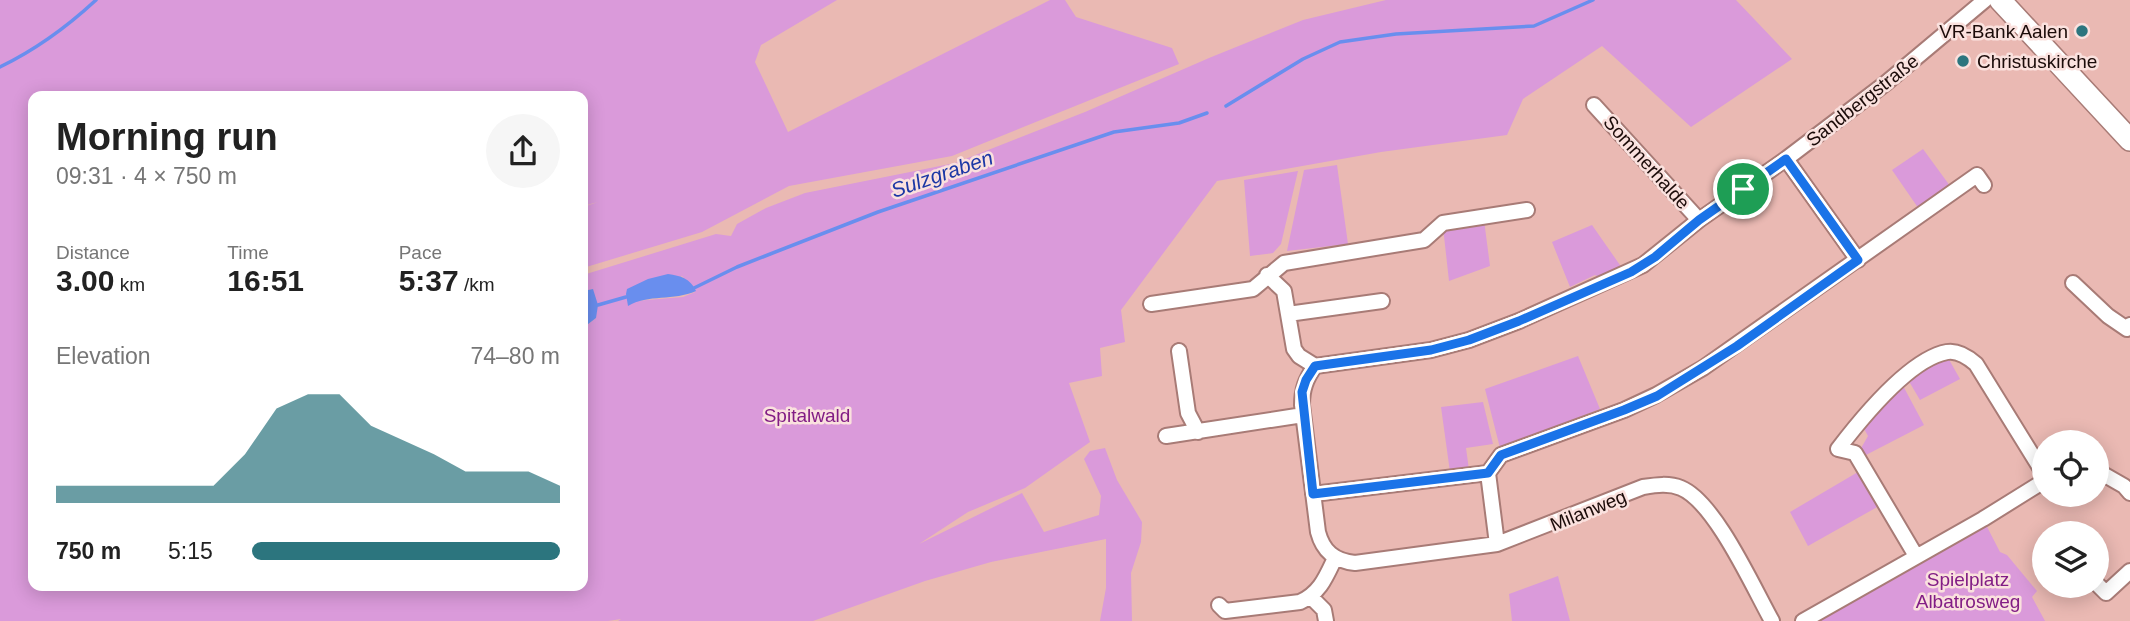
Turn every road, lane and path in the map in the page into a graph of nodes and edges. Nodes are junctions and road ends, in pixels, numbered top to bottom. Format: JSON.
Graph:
{"nodes":[{"id":1,"x":1985,"y":0,"type":"edge"},
{"id":2,"x":2000,"y":0,"type":"edge"},
{"id":3,"x":1594,"y":104,"type":"dead end"},
{"id":4,"x":2130,"y":140,"type":"edge"},
{"id":5,"x":1786,"y":159,"type":"junction"},
{"id":6,"x":1984,"y":185,"type":"dead end"},
{"id":7,"x":1527,"y":210,"type":"dead end"},
{"id":8,"x":1699,"y":220,"type":"junction"},
{"id":9,"x":1858,"y":260,"type":"junction"},
{"id":10,"x":1267,"y":275,"type":"junction"},
{"id":11,"x":2073,"y":283,"type":"dead end"},
{"id":12,"x":1382,"y":301,"type":"dead end"},
{"id":13,"x":1151,"y":304,"type":"dead end"},
{"id":14,"x":1288,"y":314,"type":"junction"},
{"id":15,"x":2130,"y":325,"type":"edge"},
{"id":16,"x":1179,"y":351,"type":"dead end"},
{"id":17,"x":1315,"y":366,"type":"junction"},
{"id":18,"x":1303,"y":415,"type":"junction"},
{"id":19,"x":1198,"y":432,"type":"junction"},
{"id":20,"x":1166,"y":436,"type":"dead end"},
{"id":21,"x":2032,"y":454,"type":"edge"},
{"id":22,"x":1488,"y":473,"type":"junction"},
{"id":23,"x":2109,"y":477,"type":"edge"},
{"id":24,"x":2032,"y":488,"type":"edge"},
{"id":25,"x":2130,"y":493,"type":"edge"},
{"id":26,"x":1313,"y":494,"type":"junction"},
{"id":27,"x":1497,"y":544,"type":"junction"},
{"id":28,"x":1916,"y":556,"type":"junction"},
{"id":29,"x":1335,"y":558,"type":"junction"},
{"id":30,"x":2130,"y":571,"type":"edge"},
{"id":31,"x":2109,"y":590,"type":"edge"},
{"id":32,"x":1311,"y":597,"type":"junction"},
{"id":33,"x":1219,"y":605,"type":"dead end"},
{"id":34,"x":1326,"y":621,"type":"edge"},
{"id":35,"x":1772,"y":621,"type":"edge"},
{"id":36,"x":1803,"y":621,"type":"edge"}],
"edges":[{"from":1,"to":5,"type":"street","name":"Sandbergstraße"},
{"from":2,"to":4,"type":"main road"},
{"from":3,"to":8,"type":"street","name":"Sommerhalde"},
{"from":5,"to":8,"type":"street","name":"Sandbergstraße"},
{"from":5,"to":9,"type":"street"},
{"from":6,"to":9,"type":"street"},
{"from":7,"to":10,"type":"street"},
{"from":8,"to":17,"type":"street","name":"Sandbergstraße"},
{"from":9,"to":22,"type":"street"},
{"from":10,"to":13,"type":"street"},
{"from":10,"to":14,"type":"street"},
{"from":11,"to":15,"type":"street"},
{"from":12,"to":14,"type":"street"},
{"from":14,"to":17,"type":"street"},
{"from":16,"to":19,"type":"street"},
{"from":17,"to":18,"type":"street"},
{"from":18,"to":19,"type":"street"},
{"from":18,"to":26,"type":"street"},
{"from":19,"to":20,"type":"street"},
{"from":21,"to":28,"type":"street"},
{"from":22,"to":26,"type":"street"},
{"from":22,"to":27,"type":"street"},
{"from":23,"to":25,"type":"street"},
{"from":24,"to":28,"type":"street"},
{"from":26,"to":29,"type":"street"},
{"from":27,"to":29,"type":"street","name":"Milanweg"},
{"from":27,"to":35,"type":"street","name":"Milanweg"},
{"from":28,"to":36,"type":"street"},
{"from":29,"to":32,"type":"street"},
{"from":30,"to":31,"type":"street"},
{"from":32,"to":33,"type":"street"},
{"from":32,"to":34,"type":"street"}]}
